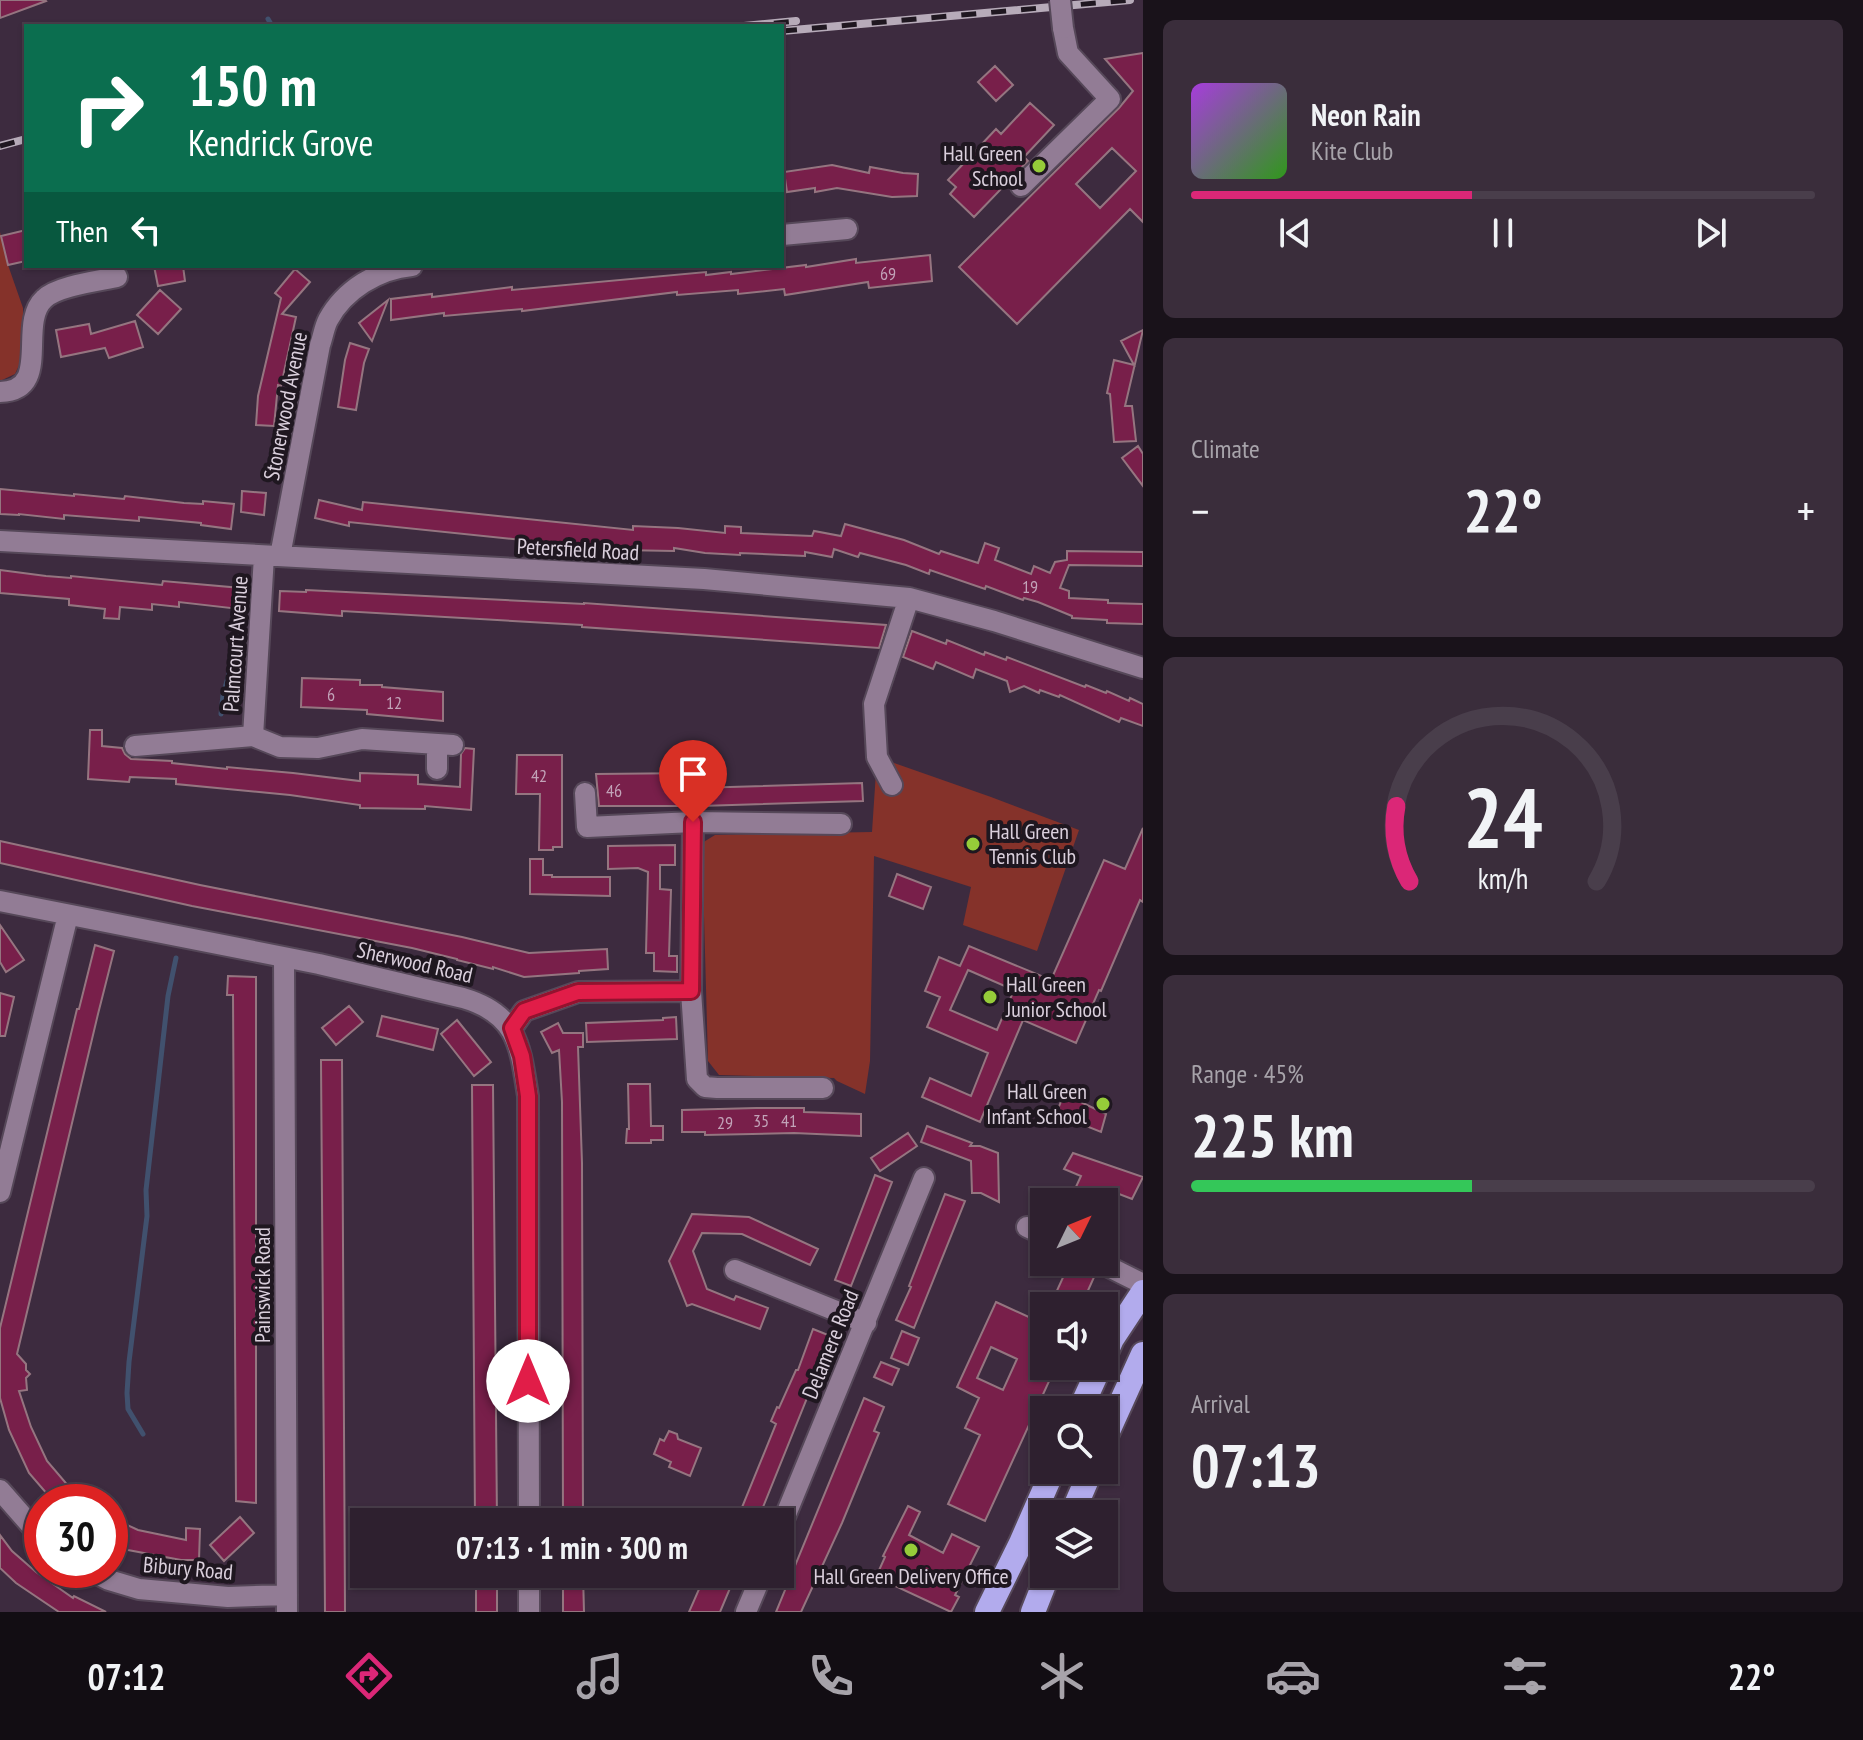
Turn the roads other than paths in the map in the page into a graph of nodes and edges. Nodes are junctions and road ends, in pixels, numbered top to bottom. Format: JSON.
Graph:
{"nodes":[{"id":1,"x":1060,"y":0,"type":"edge"},
{"id":2,"x":1021,"y":186,"type":"dead end"},
{"id":3,"x":847,"y":229,"type":"dead end"},
{"id":4,"x":784,"y":235,"type":"edge"},
{"id":5,"x":398,"y":268,"type":"edge"},
{"id":6,"x":118,"y":280,"type":"edge"},
{"id":7,"x":0,"y":392,"type":"edge"},
{"id":8,"x":0,"y":541,"type":"edge"},
{"id":9,"x":272,"y":556,"type":"junction"},
{"id":10,"x":909,"y":598,"type":"junction"},
{"id":11,"x":1143,"y":668,"type":"edge"},
{"id":12,"x":253,"y":736,"type":"junction"},
{"id":13,"x":135,"y":746,"type":"dead end"},
{"id":14,"x":437,"y":769,"type":"dead end"},
{"id":15,"x":892,"y":785,"type":"dead end"},
{"id":16,"x":585,"y":793,"type":"dead end"},
{"id":17,"x":693,"y":822,"type":"junction"},
{"id":18,"x":841,"y":824,"type":"dead end"},
{"id":19,"x":0,"y":901,"type":"edge"},
{"id":20,"x":68,"y":915,"type":"junction"},
{"id":21,"x":284,"y":958,"type":"junction"},
{"id":22,"x":691,"y":991,"type":"junction"},
{"id":23,"x":512,"y":1028,"type":"junction"},
{"id":24,"x":823,"y":1088,"type":"dead end"},
{"id":25,"x":924,"y":1178,"type":"dead end"},
{"id":26,"x":0,"y":1192,"type":"edge"},
{"id":27,"x":735,"y":1270,"type":"dead end"},
{"id":28,"x":1118,"y":1276,"type":"edge"},
{"id":29,"x":1142,"y":1293,"type":"edge"},
{"id":30,"x":866,"y":1323,"type":"junction"},
{"id":31,"x":1118,"y":1330,"type":"edge"},
{"id":32,"x":1143,"y":1354,"type":"edge"},
{"id":33,"x":1118,"y":1409,"type":"edge"},
{"id":34,"x":1047,"y":1484,"type":"edge"},
{"id":35,"x":0,"y":1490,"type":"edge"},
{"id":36,"x":529,"y":1508,"type":"edge"},
{"id":37,"x":789,"y":1508,"type":"edge"},
{"id":38,"x":24,"y":1517,"type":"edge"},
{"id":39,"x":128,"y":1586,"type":"edge"},
{"id":40,"x":529,"y":1588,"type":"edge"},
{"id":41,"x":756,"y":1588,"type":"edge"},
{"id":42,"x":1042,"y":1588,"type":"edge"},
{"id":43,"x":287,"y":1604,"type":"edge"},
{"id":44,"x":529,"y":1612,"type":"edge"},
{"id":45,"x":746,"y":1612,"type":"edge"},
{"id":46,"x":987,"y":1612,"type":"edge"},
{"id":47,"x":1033,"y":1612,"type":"edge"}],
"edges":[{"from":1,"to":2,"type":"street","bridge":true},
{"from":3,"to":4,"type":"street"},
{"from":5,"to":9,"type":"street","name":"Stonerwood Avenue"},
{"from":6,"to":7,"type":"street"},
{"from":8,"to":9,"type":"street","name":"Petersfield Road"},
{"from":9,"to":10,"type":"street","name":"Petersfield Road"},
{"from":9,"to":12,"type":"street","name":"Palmcourt Avenue"},
{"from":10,"to":11,"type":"street","name":"Petersfield Road"},
{"from":10,"to":15,"type":"street"},
{"from":12,"to":13,"type":"street","name":"Palmcourt Avenue"},
{"from":12,"to":14,"type":"street","name":"Palmcourt Avenue"},
{"from":16,"to":17,"type":"street"},
{"from":17,"to":18,"type":"street"},
{"from":17,"to":22,"type":"street"},
{"from":19,"to":20,"type":"street","name":"Sherwood Road"},
{"from":20,"to":21,"type":"street","name":"Sherwood Road"},
{"from":20,"to":26,"type":"street"},
{"from":21,"to":23,"type":"street","name":"Sherwood Road"},
{"from":21,"to":43,"type":"street","name":"Painswick Road"},
{"from":22,"to":23,"type":"street"},
{"from":22,"to":24,"type":"street"},
{"from":23,"to":36,"type":"street"},
{"from":25,"to":30,"type":"street","name":"Delamere Road"},
{"from":27,"to":30,"type":"street"},
{"from":28,"to":29,"type":"street"},
{"from":29,"to":31,"type":"highway"},
{"from":30,"to":37,"type":"street","name":"Delamere Road"},
{"from":32,"to":33,"type":"highway"},
{"from":34,"to":46,"type":"highway"},
{"from":35,"to":38,"type":"street"},
{"from":39,"to":43,"type":"street","name":"Bibury Road"},
{"from":40,"to":44,"type":"street"},
{"from":41,"to":45,"type":"street"},
{"from":42,"to":47,"type":"highway"}]}
